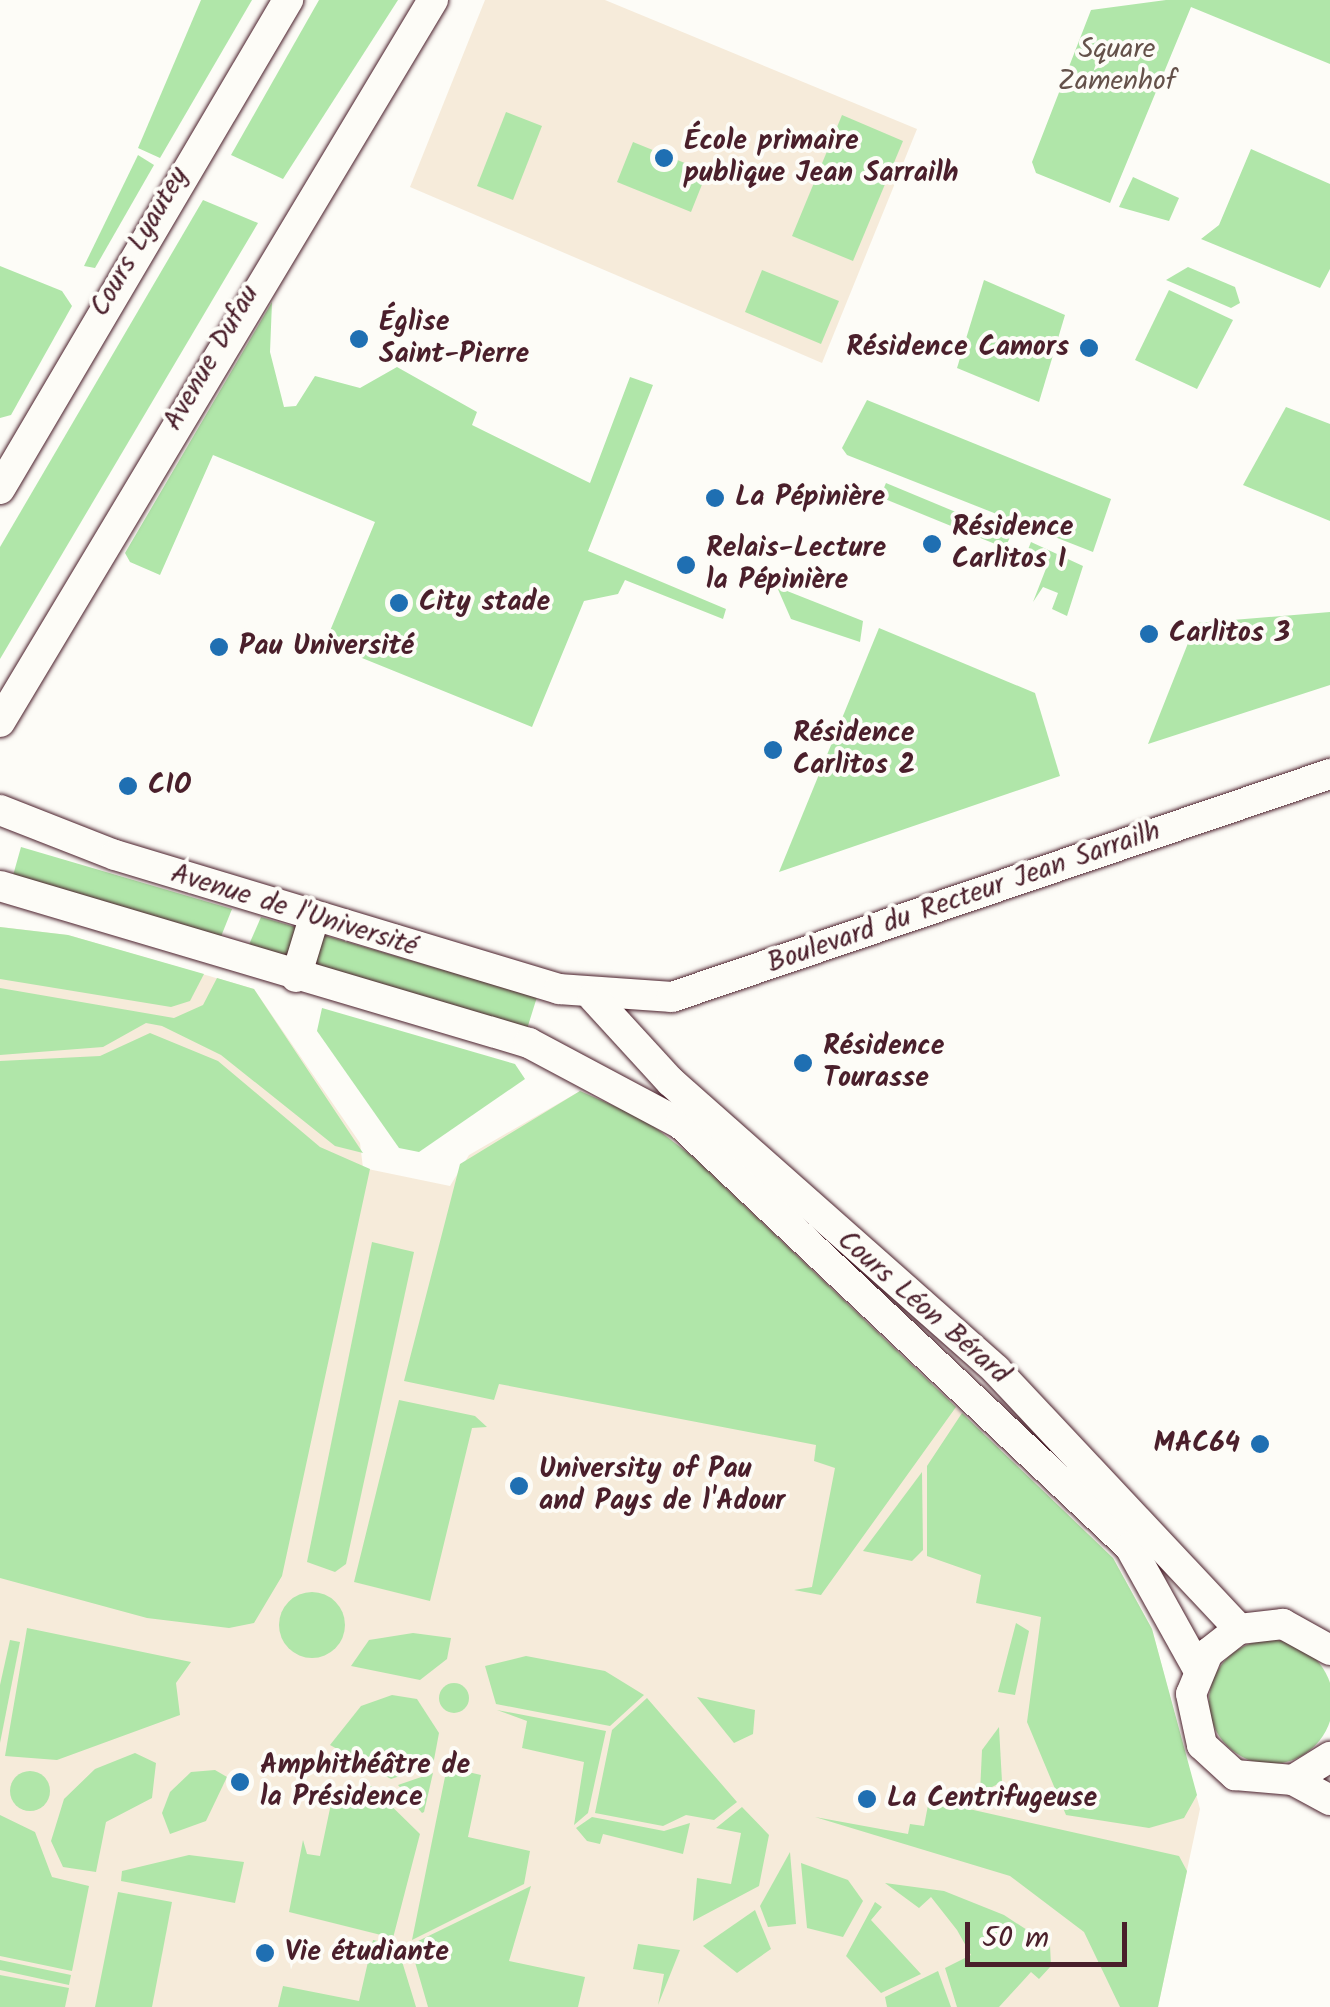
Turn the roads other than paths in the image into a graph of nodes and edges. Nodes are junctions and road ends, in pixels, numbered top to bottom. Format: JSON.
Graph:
{"nodes":[{"id":1,"x":288,"y":0,"type":"edge"},
{"id":2,"x":434,"y":0,"type":"edge"},
{"id":3,"x":0,"y":489,"type":"edge"},
{"id":4,"x":0,"y":722,"type":"edge"},
{"id":5,"x":1330,"y":774,"type":"edge"},
{"id":6,"x":0,"y":810,"type":"edge"},
{"id":7,"x":0,"y":886,"type":"edge"},
{"id":8,"x":314,"y":918,"type":"junction"},
{"id":9,"x":296,"y":978,"type":"junction"},
{"id":10,"x":593,"y":997,"type":"junction"},
{"id":11,"x":1240,"y":1629,"type":"junction"},
{"id":12,"x":1330,"y":1650,"type":"edge"},
{"id":13,"x":1198,"y":1669,"type":"junction"},
{"id":14,"x":1330,"y":1758,"type":"edge"},
{"id":15,"x":1293,"y":1780,"type":"junction"},
{"id":16,"x":1330,"y":1800,"type":"edge"}],
"edges":[{"from":1,"to":3,"type":"main road","name":"Cours Lyautey"},
{"from":2,"to":4,"type":"main road","name":"Avenue Dufau"},
{"from":5,"to":10,"type":"main road","name":"Boulevard du Recteur Jean Sarrailh"},
{"from":6,"to":8,"type":"main road","name":"Avenue de l'Université"},
{"from":7,"to":9,"type":"main road"},
{"from":8,"to":9,"type":"main road"},
{"from":8,"to":10,"type":"main road","name":"Avenue de l'Université"},
{"from":9,"to":13,"type":"main road","name":"Cours Léon Bérard"},
{"from":10,"to":11,"type":"main road","name":"Cours Léon Bérard"},
{"from":11,"to":12,"type":"main road"},
{"from":11,"to":13,"type":"main road"},
{"from":13,"to":15,"type":"main road"},
{"from":14,"to":15,"type":"main road"},
{"from":15,"to":16,"type":"main road"}]}
